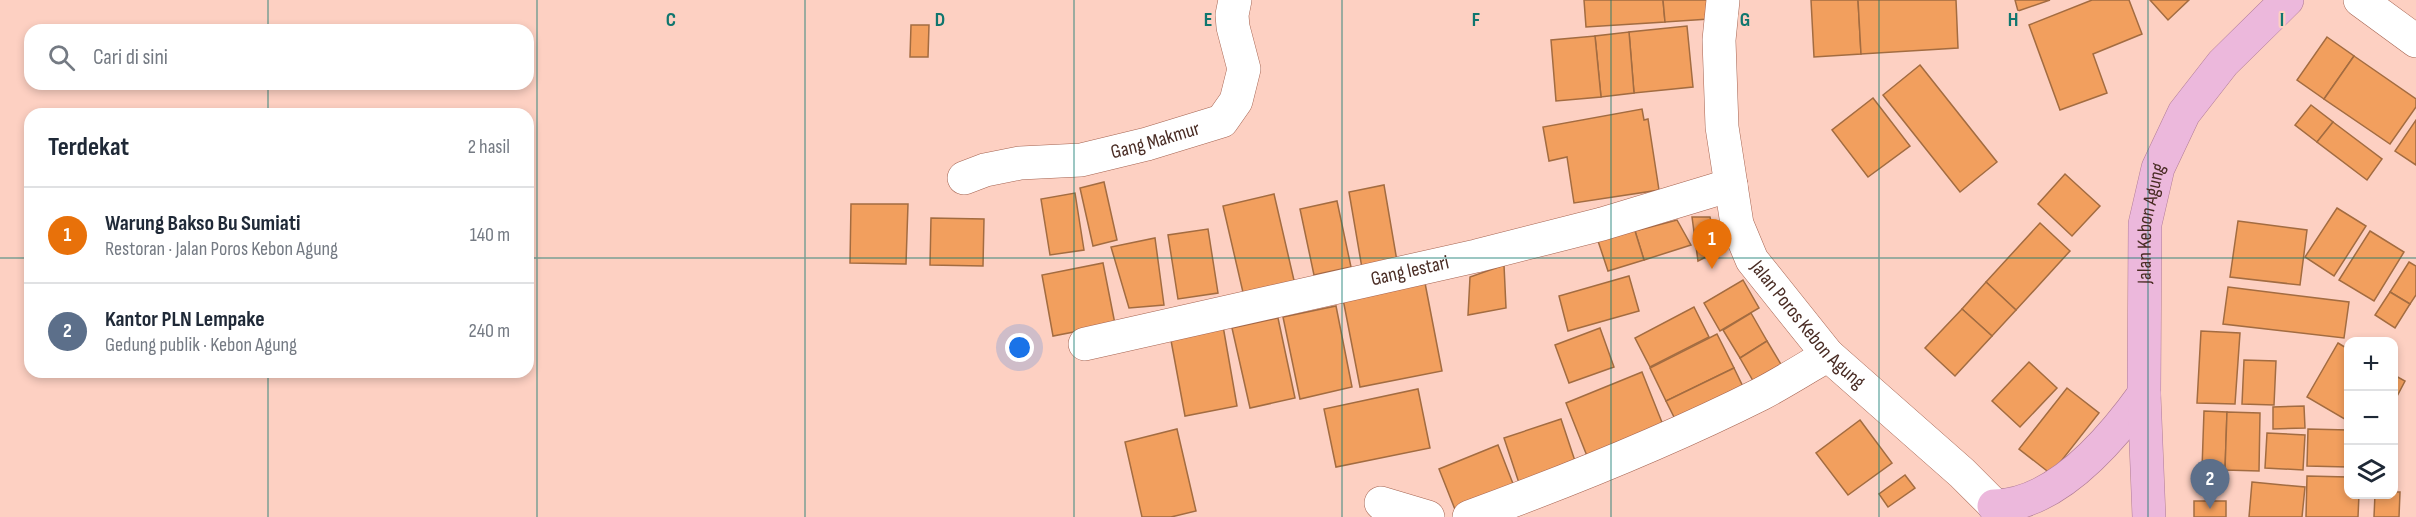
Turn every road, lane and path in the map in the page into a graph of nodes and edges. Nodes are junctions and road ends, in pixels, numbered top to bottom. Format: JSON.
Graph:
{"nodes":[{"id":1,"x":1236,"y":0,"type":"edge"},
{"id":2,"x":1723,"y":0,"type":"edge"},
{"id":3,"x":2287,"y":0,"type":"edge"},
{"id":4,"x":2360,"y":0,"type":"edge"},
{"id":5,"x":2416,"y":41,"type":"edge"},
{"id":6,"x":964,"y":178,"type":"dead end"},
{"id":7,"x":1731,"y":186,"type":"junction"},
{"id":8,"x":1085,"y":344,"type":"dead end"},
{"id":9,"x":1828,"y":355,"type":"junction"},
{"id":10,"x":2144,"y":394,"type":"junction"},
{"id":11,"x":1381,"y":503,"type":"dead end"},
{"id":12,"x":2149,"y":506,"type":"edge"},
{"id":13,"x":2000,"y":512,"type":"edge"},
{"id":14,"x":1428,"y":517,"type":"edge"},
{"id":15,"x":1469,"y":517,"type":"edge"}],
"edges":[{"from":1,"to":6,"type":"street","name":"Gang Makmur"},
{"from":2,"to":7,"type":"street","name":"Jalan Poros Kebon Agung"},
{"from":3,"to":10,"type":"highway","name":"Jalan Kebon Agung"},
{"from":4,"to":5,"type":"street"},
{"from":7,"to":8,"type":"street","name":"Gang lestari"},
{"from":7,"to":9,"type":"street","name":"Jalan Poros Kebon Agung"},
{"from":9,"to":13,"type":"street","name":"Jalan Poros Kebon Agung"},
{"from":9,"to":15,"type":"street"},
{"from":10,"to":12,"type":"highway","name":"Jalan Kebon Agung"},
{"from":10,"to":13,"type":"highway"},
{"from":11,"to":14,"type":"street"}]}
